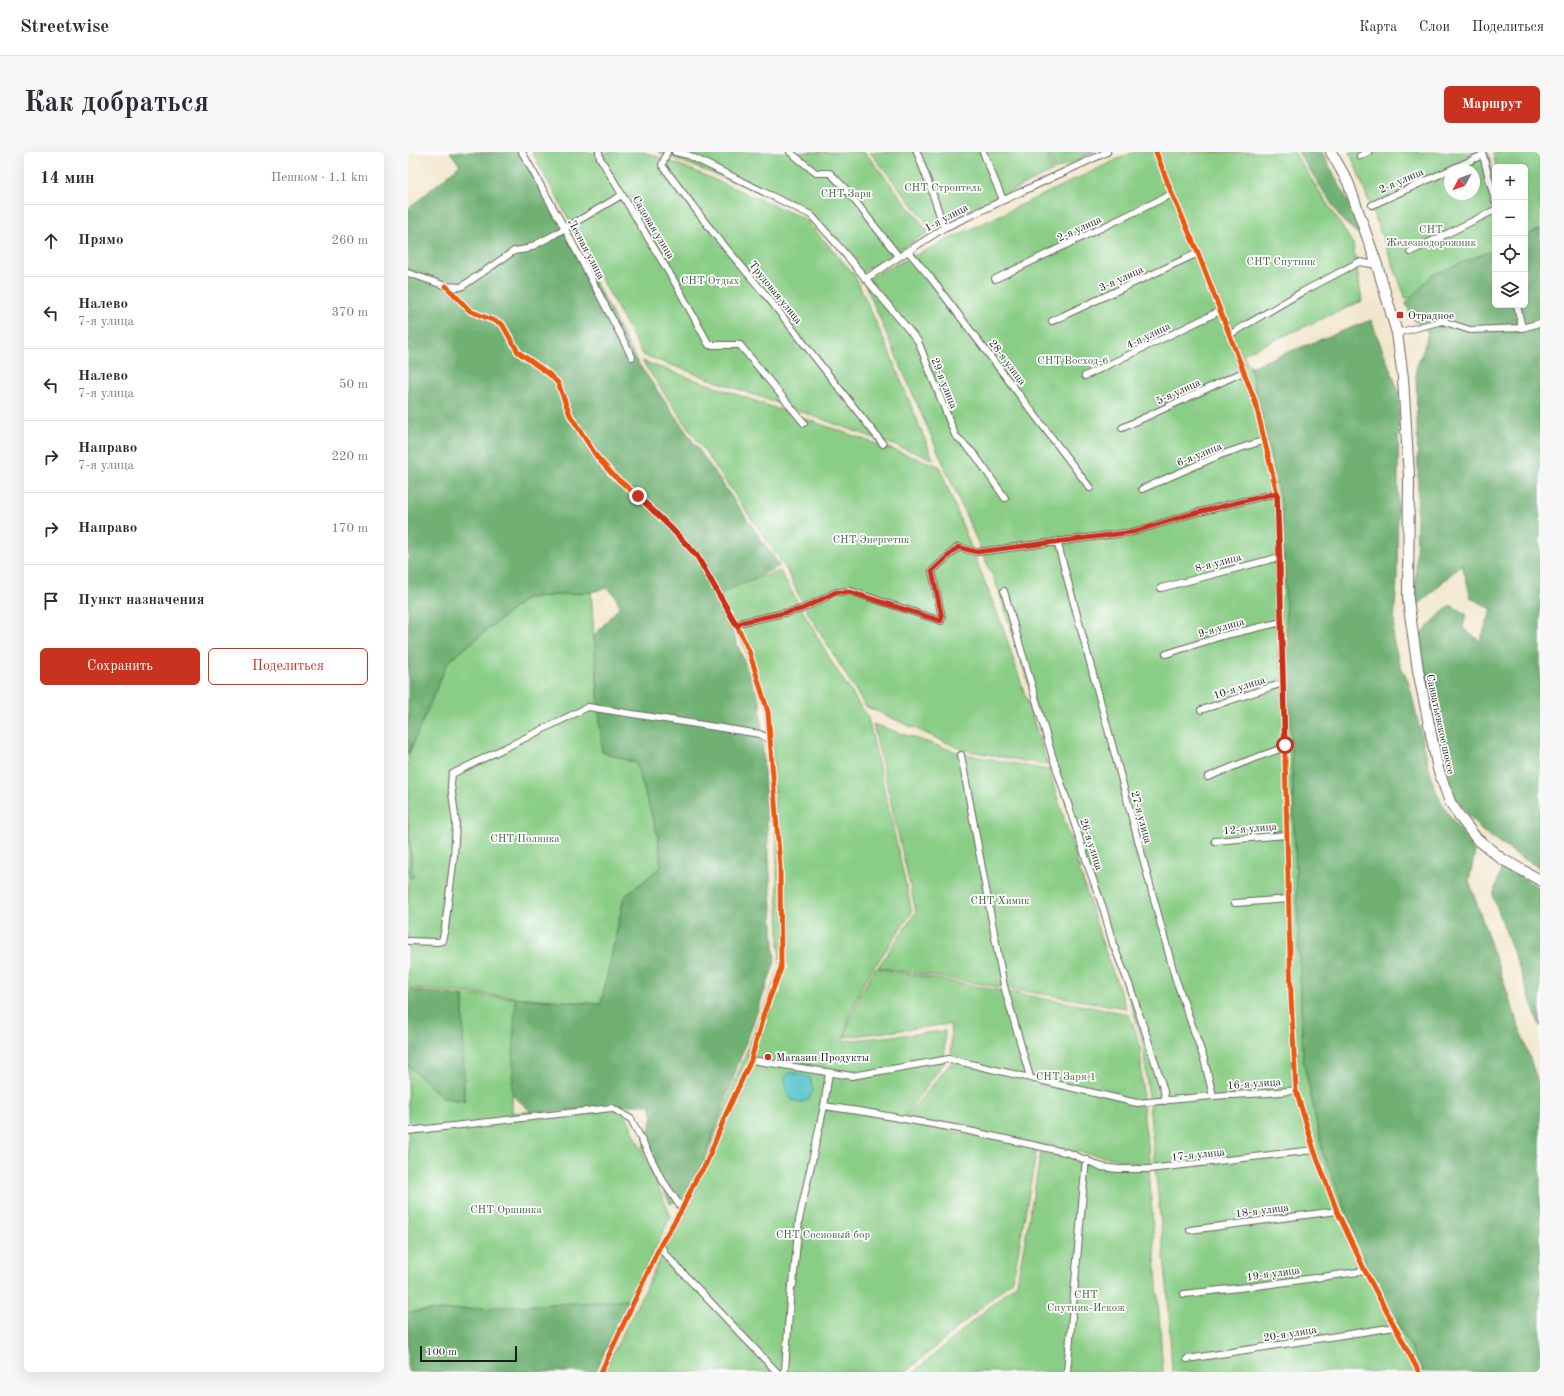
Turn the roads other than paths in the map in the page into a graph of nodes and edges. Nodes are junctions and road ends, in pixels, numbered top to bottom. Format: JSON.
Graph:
{"nodes":[{"id":1,"x":522,"y":152,"type":"edge"},
{"id":2,"x":599,"y":152,"type":"edge"},
{"id":3,"x":668,"y":152,"type":"edge"},
{"id":4,"x":675,"y":152,"type":"edge"},
{"id":5,"x":790,"y":152,"type":"edge"},
{"id":6,"x":917,"y":152,"type":"edge"},
{"id":7,"x":983,"y":152,"type":"edge"},
{"id":8,"x":1107,"y":152,"type":"edge"},
{"id":9,"x":1156,"y":152,"type":"edge"},
{"id":10,"x":1331,"y":152,"type":"edge"},
{"id":11,"x":1368,"y":152,"type":"edge"},
{"id":12,"x":1483,"y":153,"type":"edge"},
{"id":13,"x":1360,"y":156,"type":"dead end"},
{"id":14,"x":1172,"y":194,"type":"junction"},
{"id":15,"x":622,"y":195,"type":"junction"},
{"id":16,"x":1003,"y":200,"type":"junction"},
{"id":17,"x":1495,"y":200,"type":"edge"},
{"id":18,"x":1372,"y":205,"type":"dead end"},
{"id":19,"x":1492,"y":211,"type":"edge"},
{"id":20,"x":944,"y":228,"type":"junction"},
{"id":21,"x":565,"y":229,"type":"junction"},
{"id":22,"x":908,"y":251,"type":"junction"},
{"id":23,"x":1410,"y":252,"type":"dead end"},
{"id":24,"x":1198,"y":253,"type":"junction"},
{"id":25,"x":899,"y":257,"type":"junction"},
{"id":26,"x":1377,"y":265,"type":"junction"},
{"id":27,"x":408,"y":273,"type":"edge"},
{"id":28,"x":864,"y":278,"type":"junction"},
{"id":29,"x":995,"y":279,"type":"dead end"},
{"id":30,"x":446,"y":286,"type":"junction"},
{"id":31,"x":1518,"y":308,"type":"edge"},
{"id":32,"x":1220,"y":311,"type":"junction"},
{"id":33,"x":1052,"y":322,"type":"dead end"},
{"id":34,"x":1540,"y":323,"type":"edge"},
{"id":35,"x":1522,"y":328,"type":"junction"},
{"id":36,"x":1397,"y":333,"type":"junction"},
{"id":37,"x":1229,"y":335,"type":"junction"},
{"id":38,"x":632,"y":357,"type":"dead end"},
{"id":39,"x":1243,"y":372,"type":"junction"},
{"id":40,"x":1085,"y":376,"type":"dead end"},
{"id":41,"x":804,"y":423,"type":"dead end"},
{"id":42,"x":1122,"y":428,"type":"dead end"},
{"id":43,"x":1264,"y":440,"type":"junction"},
{"id":44,"x":882,"y":444,"type":"dead end"},
{"id":45,"x":1090,"y":488,"type":"dead end"},
{"id":46,"x":1142,"y":489,"type":"dead end"},
{"id":47,"x":1277,"y":493,"type":"junction"},
{"id":48,"x":1006,"y":498,"type":"dead end"},
{"id":49,"x":1058,"y":541,"type":"junction"},
{"id":50,"x":1280,"y":557,"type":"junction"},
{"id":51,"x":1161,"y":588,"type":"dead end"},
{"id":52,"x":1004,"y":591,"type":"dead end"},
{"id":53,"x":1282,"y":622,"type":"junction"},
{"id":54,"x":737,"y":626,"type":"junction"},
{"id":55,"x":1166,"y":654,"type":"dead end"},
{"id":56,"x":1283,"y":683,"type":"junction"},
{"id":57,"x":1201,"y":710,"type":"dead end"},
{"id":58,"x":770,"y":740,"type":"junction"},
{"id":59,"x":1285,"y":745,"type":"junction"},
{"id":60,"x":961,"y":755,"type":"dead end"},
{"id":61,"x":1208,"y":777,"type":"dead end"},
{"id":62,"x":1287,"y":835,"type":"junction"},
{"id":63,"x":1215,"y":841,"type":"dead end"},
{"id":64,"x":1540,"y":880,"type":"edge"},
{"id":65,"x":1289,"y":899,"type":"junction"},
{"id":66,"x":1235,"y":903,"type":"dead end"},
{"id":67,"x":408,"y":941,"type":"edge"},
{"id":68,"x":751,"y":1060,"type":"junction"},
{"id":69,"x":829,"y":1073,"type":"junction"},
{"id":70,"x":1030,"y":1077,"type":"junction"},
{"id":71,"x":1296,"y":1090,"type":"junction"},
{"id":72,"x":1213,"y":1096,"type":"junction"},
{"id":73,"x":1165,"y":1101,"type":"junction"},
{"id":74,"x":824,"y":1106,"type":"junction"},
{"id":75,"x":408,"y":1131,"type":"edge"},
{"id":76,"x":1314,"y":1150,"type":"junction"},
{"id":77,"x":1086,"y":1159,"type":"junction"},
{"id":78,"x":682,"y":1209,"type":"junction"},
{"id":79,"x":1337,"y":1211,"type":"junction"},
{"id":80,"x":1190,"y":1230,"type":"dead end"},
{"id":81,"x":661,"y":1244,"type":"junction"},
{"id":82,"x":1365,"y":1271,"type":"junction"},
{"id":83,"x":1184,"y":1294,"type":"dead end"},
{"id":84,"x":1395,"y":1327,"type":"junction"},
{"id":85,"x":1187,"y":1359,"type":"dead end"},
{"id":86,"x":601,"y":1372,"type":"edge"},
{"id":87,"x":777,"y":1372,"type":"edge"},
{"id":88,"x":783,"y":1372,"type":"edge"},
{"id":89,"x":1067,"y":1372,"type":"edge"},
{"id":90,"x":1419,"y":1372,"type":"edge"}],
"edges":[{"from":1,"to":21,"type":"street","name":"Лесная улица"},
{"from":2,"to":15,"type":"street","name":"Садовая улица"},
{"from":3,"to":44,"type":"street","name":"Трудовая улица"},
{"from":4,"to":28,"type":"street","name":"29-я улица"},
{"from":5,"to":25,"type":"street"},
{"from":6,"to":20,"type":"street"},
{"from":7,"to":16,"type":"street"},
{"from":8,"to":16,"type":"street","name":"1-я улица"},
{"from":9,"to":14,"type":"street"},
{"from":10,"to":26,"type":"main road","name":"Савватьевское шоссе"},
{"from":11,"to":13,"type":"street"},
{"from":12,"to":17,"type":"street"},
{"from":12,"to":18,"type":"street","name":"2-я улица"},
{"from":14,"to":24,"type":"street"},
{"from":14,"to":29,"type":"street","name":"2-я улица"},
{"from":15,"to":21,"type":"street"},
{"from":15,"to":41,"type":"street","name":"Садовая улица"},
{"from":16,"to":20,"type":"street","name":"1-я улица"},
{"from":19,"to":23,"type":"street"},
{"from":20,"to":22,"type":"street","name":"1-я улица"},
{"from":21,"to":30,"type":"street"},
{"from":21,"to":38,"type":"street","name":"Лесная улица"},
{"from":22,"to":25,"type":"street","name":"1-я улица"},
{"from":22,"to":45,"type":"street","name":"28-я улица"},
{"from":24,"to":32,"type":"street"},
{"from":24,"to":33,"type":"street","name":"3-я улица"},
{"from":25,"to":28,"type":"street","name":"1-я улица"},
{"from":26,"to":36,"type":"main road","name":"Савватьевское шоссе"},
{"from":26,"to":37,"type":"street"},
{"from":27,"to":30,"type":"street"},
{"from":28,"to":48,"type":"street","name":"29-я улица"},
{"from":30,"to":54,"type":"street"},
{"from":31,"to":35,"type":"street"},
{"from":32,"to":37,"type":"street"},
{"from":32,"to":40,"type":"street","name":"4-я улица"},
{"from":34,"to":35,"type":"street"},
{"from":35,"to":36,"type":"street"},
{"from":36,"to":64,"type":"main road","name":"Савватьевское шоссе"},
{"from":37,"to":39,"type":"street"},
{"from":39,"to":42,"type":"street","name":"5-я улица"},
{"from":39,"to":43,"type":"street"},
{"from":43,"to":46,"type":"street","name":"6-я улица"},
{"from":43,"to":47,"type":"street"},
{"from":47,"to":49,"type":"street"},
{"from":47,"to":50,"type":"street"},
{"from":49,"to":54,"type":"street"},
{"from":49,"to":72,"type":"street","name":"27-я улица"},
{"from":50,"to":51,"type":"street","name":"8-я улица"},
{"from":50,"to":53,"type":"street"},
{"from":52,"to":73,"type":"street","name":"26-я улица"},
{"from":53,"to":55,"type":"street","name":"9-я улица"},
{"from":53,"to":56,"type":"street"},
{"from":54,"to":58,"type":"street"},
{"from":56,"to":57,"type":"street","name":"10-я улица"},
{"from":56,"to":59,"type":"street"},
{"from":58,"to":67,"type":"street"},
{"from":58,"to":68,"type":"street"},
{"from":59,"to":61,"type":"street"},
{"from":59,"to":62,"type":"street"},
{"from":60,"to":70,"type":"street"},
{"from":62,"to":63,"type":"street","name":"12-я улица"},
{"from":62,"to":65,"type":"street"},
{"from":65,"to":66,"type":"street"},
{"from":65,"to":71,"type":"street"},
{"from":68,"to":69,"type":"street","name":"16-я улица"},
{"from":68,"to":78,"type":"street"},
{"from":69,"to":70,"type":"street","name":"16-я улица"},
{"from":69,"to":74,"type":"street"},
{"from":70,"to":73,"type":"street","name":"16-я улица"},
{"from":71,"to":72,"type":"street","name":"16-я улица"},
{"from":71,"to":76,"type":"street"},
{"from":72,"to":73,"type":"street","name":"16-я улица"},
{"from":74,"to":77,"type":"street","name":"17-я улица"},
{"from":74,"to":88,"type":"street"},
{"from":75,"to":78,"type":"street"},
{"from":76,"to":77,"type":"street","name":"17-я улица"},
{"from":76,"to":79,"type":"street"},
{"from":77,"to":89,"type":"street"},
{"from":78,"to":81,"type":"street"},
{"from":79,"to":80,"type":"street","name":"18-я улица"},
{"from":79,"to":82,"type":"street"},
{"from":81,"to":86,"type":"street"},
{"from":81,"to":87,"type":"street"},
{"from":82,"to":83,"type":"street","name":"19-я улица"},
{"from":82,"to":84,"type":"street"},
{"from":84,"to":85,"type":"street","name":"20-я улица"},
{"from":84,"to":90,"type":"street"}]}
